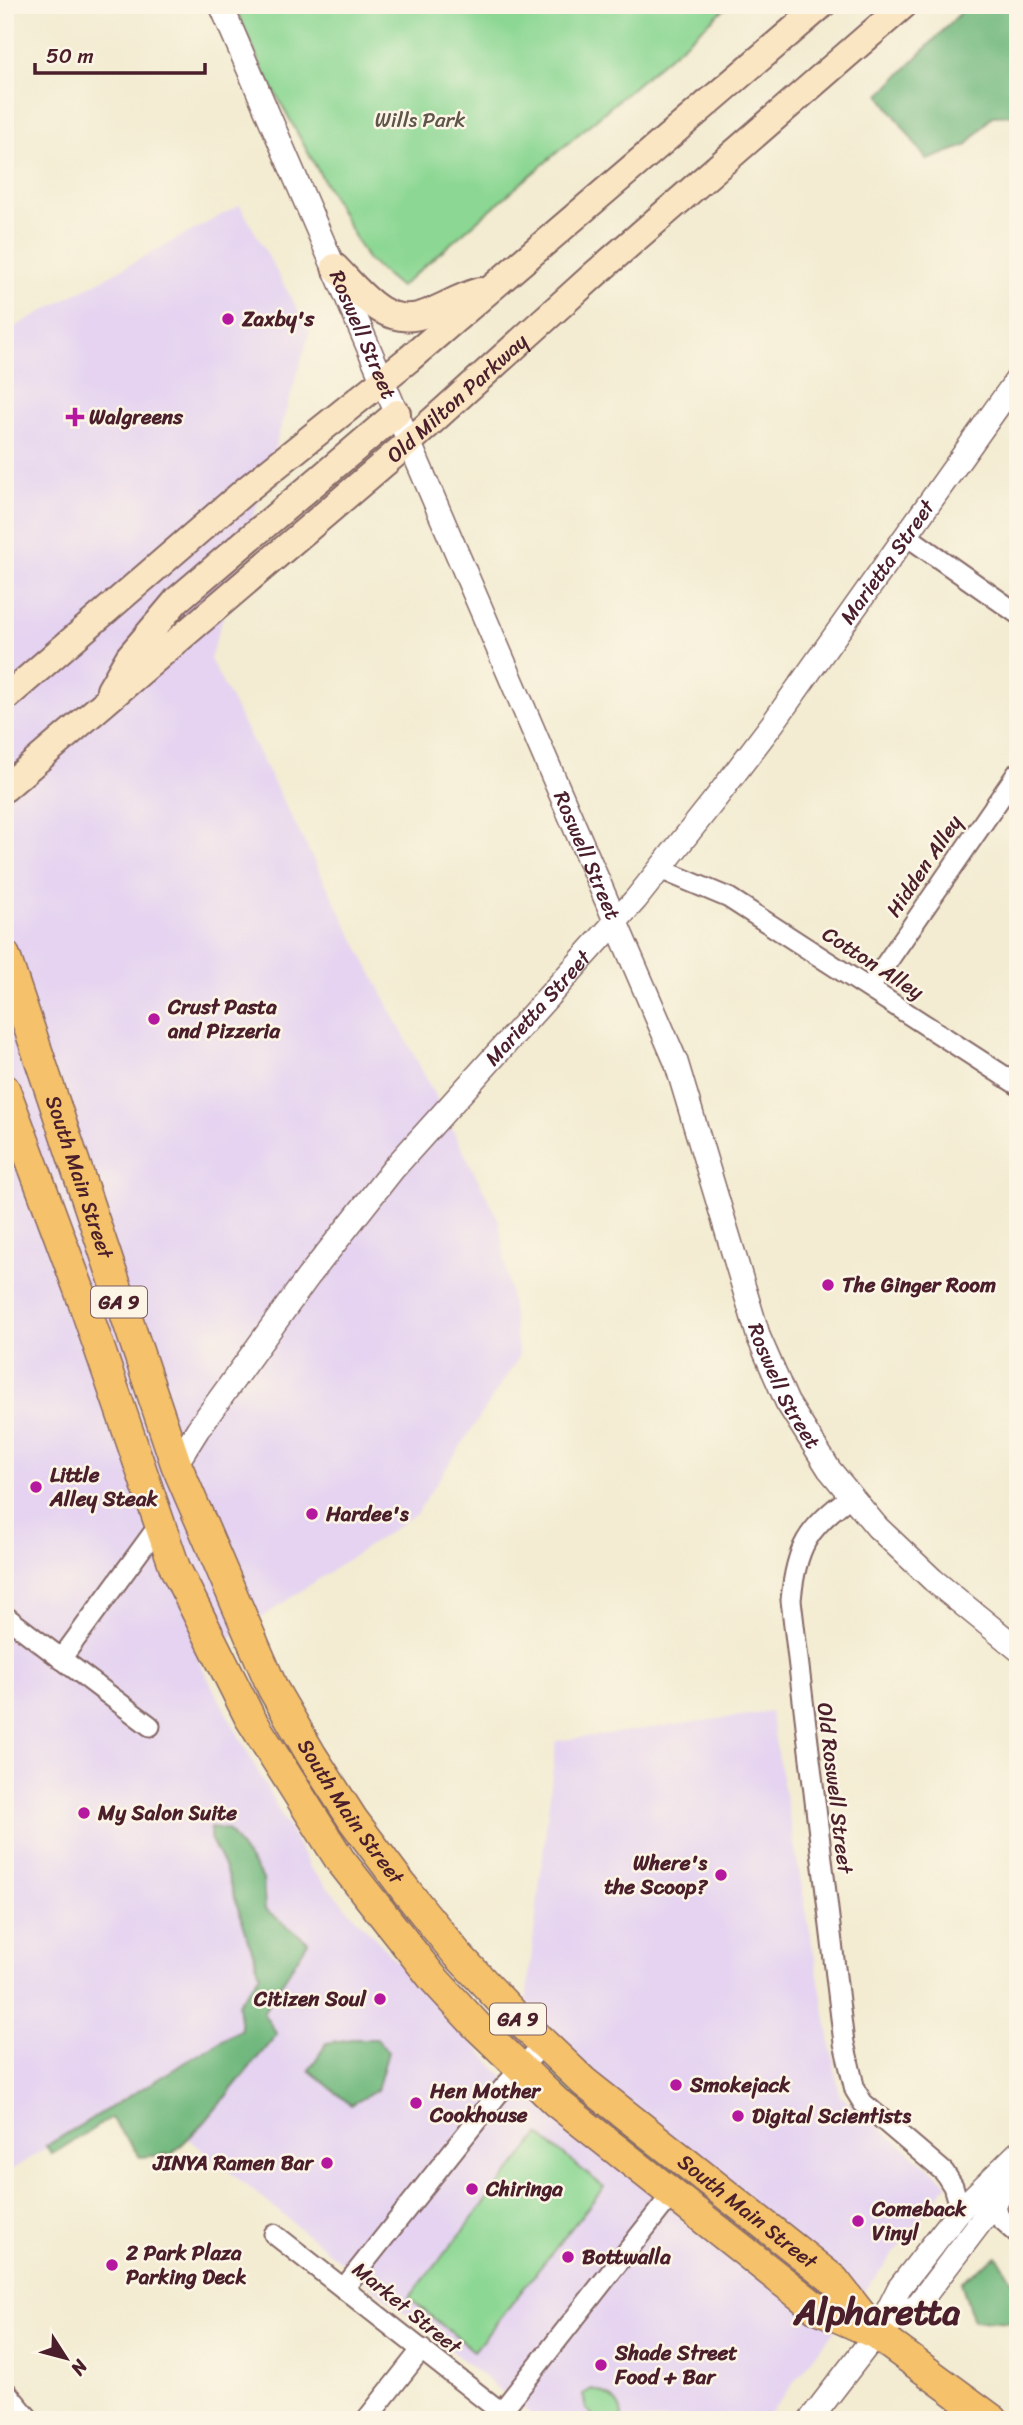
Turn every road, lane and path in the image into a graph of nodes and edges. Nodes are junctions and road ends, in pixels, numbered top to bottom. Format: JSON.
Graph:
{"nodes":[{"id":1,"x":221,"y":5,"type":"edge"},
{"id":2,"x":822,"y":5,"type":"edge"},
{"id":3,"x":904,"y":5,"type":"edge"},
{"id":4,"x":335,"y":267,"type":"junction"},
{"id":5,"x":492,"y":287,"type":"junction"},
{"id":6,"x":1018,"y":378,"type":"edge"},
{"id":7,"x":383,"y":380,"type":"junction"},
{"id":8,"x":397,"y":413,"type":"junction"},
{"id":9,"x":408,"y":443,"type":"junction"},
{"id":10,"x":907,"y":536,"type":"junction"},
{"id":11,"x":1018,"y":614,"type":"edge"},
{"id":12,"x":5,"y":698,"type":"edge"},
{"id":13,"x":106,"y":702,"type":"junction"},
{"id":14,"x":1018,"y":772,"type":"edge"},
{"id":15,"x":5,"y":788,"type":"edge"},
{"id":16,"x":660,"y":869,"type":"junction"},
{"id":17,"x":616,"y":922,"type":"junction"},
{"id":18,"x":5,"y":957,"type":"edge"},
{"id":19,"x":870,"y":987,"type":"junction"},
{"id":20,"x":1018,"y":1085,"type":"edge"},
{"id":21,"x":5,"y":1090,"type":"edge"},
{"id":22,"x":99,"y":1346,"type":"junction"},
{"id":23,"x":176,"y":1464,"type":"junction"},
{"id":24,"x":850,"y":1497,"type":"junction"},
{"id":25,"x":159,"y":1525,"type":"junction"},
{"id":26,"x":5,"y":1616,"type":"edge"},
{"id":27,"x":246,"y":1628,"type":"junction"},
{"id":28,"x":1018,"y":1649,"type":"edge"},
{"id":29,"x":61,"y":1658,"type":"junction"},
{"id":30,"x":150,"y":1726,"type":"dead end"},
{"id":31,"x":543,"y":2044,"type":"junction"},
{"id":32,"x":521,"y":2069,"type":"junction"},
{"id":33,"x":1018,"y":2153,"type":"edge"},
{"id":34,"x":1018,"y":2167,"type":"edge"},
{"id":35,"x":672,"y":2194,"type":"junction"},
{"id":36,"x":995,"y":2203,"type":"junction"},
{"id":37,"x":960,"y":2210,"type":"junction"},
{"id":38,"x":274,"y":2234,"type":"dead end"},
{"id":39,"x":1018,"y":2234,"type":"edge"},
{"id":40,"x":344,"y":2288,"type":"junction"},
{"id":41,"x":876,"y":2334,"type":"junction"},
{"id":42,"x":422,"y":2349,"type":"junction"},
{"id":43,"x":5,"y":2390,"type":"edge"},
{"id":44,"x":506,"y":2416,"type":"edge"},
{"id":45,"x":30,"y":2420,"type":"edge"},
{"id":46,"x":366,"y":2420,"type":"edge"},
{"id":47,"x":810,"y":2420,"type":"edge"},
{"id":48,"x":993,"y":2420,"type":"edge"}],
"edges":[{"from":1,"to":4,"type":"street","name":"Roswell Street"},
{"from":2,"to":5,"type":"main road"},
{"from":3,"to":9,"type":"main road","name":"Old Milton Parkway"},
{"from":4,"to":5,"type":"main road"},
{"from":4,"to":7,"type":"street","name":"Roswell Street"},
{"from":5,"to":7,"type":"main road"},
{"from":6,"to":10,"type":"street","name":"Marietta Street"},
{"from":7,"to":8,"type":"street","name":"Roswell Street"},
{"from":7,"to":12,"type":"main road"},
{"from":8,"to":9,"type":"street","name":"Roswell Street"},
{"from":8,"to":13,"type":"main road"},
{"from":9,"to":13,"type":"main road","name":"Old Milton Parkway"},
{"from":9,"to":17,"type":"street","name":"Roswell Street"},
{"from":10,"to":11,"type":"street"},
{"from":10,"to":16,"type":"street","name":"Marietta Street"},
{"from":13,"to":15,"type":"main road","name":"Old Milton Parkway"},
{"from":14,"to":19,"type":"street","name":"Hidden Alley"},
{"from":16,"to":17,"type":"street","name":"Marietta Street"},
{"from":16,"to":19,"type":"street","name":"Cotton Alley"},
{"from":17,"to":23,"type":"street","name":"Marietta Street"},
{"from":17,"to":24,"type":"street","name":"Roswell Street"},
{"from":18,"to":23,"type":"main road","name":"South Main Street","number":"GA 9"},
{"from":19,"to":20,"type":"street","name":"Cotton Alley"},
{"from":21,"to":22,"type":"main road","name":"South Main Street","number":"GA 9"},
{"from":22,"to":23,"type":"main road"},
{"from":22,"to":25,"type":"main road","name":"South Main Street","number":"GA 9"},
{"from":23,"to":27,"type":"main road","name":"South Main Street","number":"GA 9"},
{"from":24,"to":28,"type":"street","name":"Roswell Street"},
{"from":24,"to":37,"type":"street","name":"Old Roswell Street"},
{"from":25,"to":27,"type":"main road"},
{"from":25,"to":29,"type":"street"},
{"from":25,"to":32,"type":"main road","name":"South Main Street","number":"GA 9"},
{"from":26,"to":29,"type":"street"},
{"from":27,"to":31,"type":"main road","name":"South Main Street","number":"GA 9"},
{"from":29,"to":30,"type":"street"},
{"from":31,"to":32,"type":"street"},
{"from":31,"to":41,"type":"main road","name":"South Main Street","number":"GA 9"},
{"from":32,"to":35,"type":"main road","name":"South Main Street","number":"GA 9"},
{"from":32,"to":40,"type":"street"},
{"from":33,"to":37,"type":"street"},
{"from":34,"to":36,"type":"street"},
{"from":35,"to":41,"type":"main road","name":"South Main Street","number":"GA 9"},
{"from":35,"to":44,"type":"street"},
{"from":36,"to":39,"type":"street"},
{"from":36,"to":41,"type":"street"},
{"from":37,"to":41,"type":"street"},
{"from":38,"to":40,"type":"street","name":"Market Street"},
{"from":40,"to":42,"type":"street","name":"Market Street"},
{"from":41,"to":47,"type":"street"},
{"from":41,"to":48,"type":"main road","number":"GA 9"},
{"from":42,"to":44,"type":"street","name":"Market Street"},
{"from":42,"to":46,"type":"street"},
{"from":43,"to":45,"type":"street"}]}
